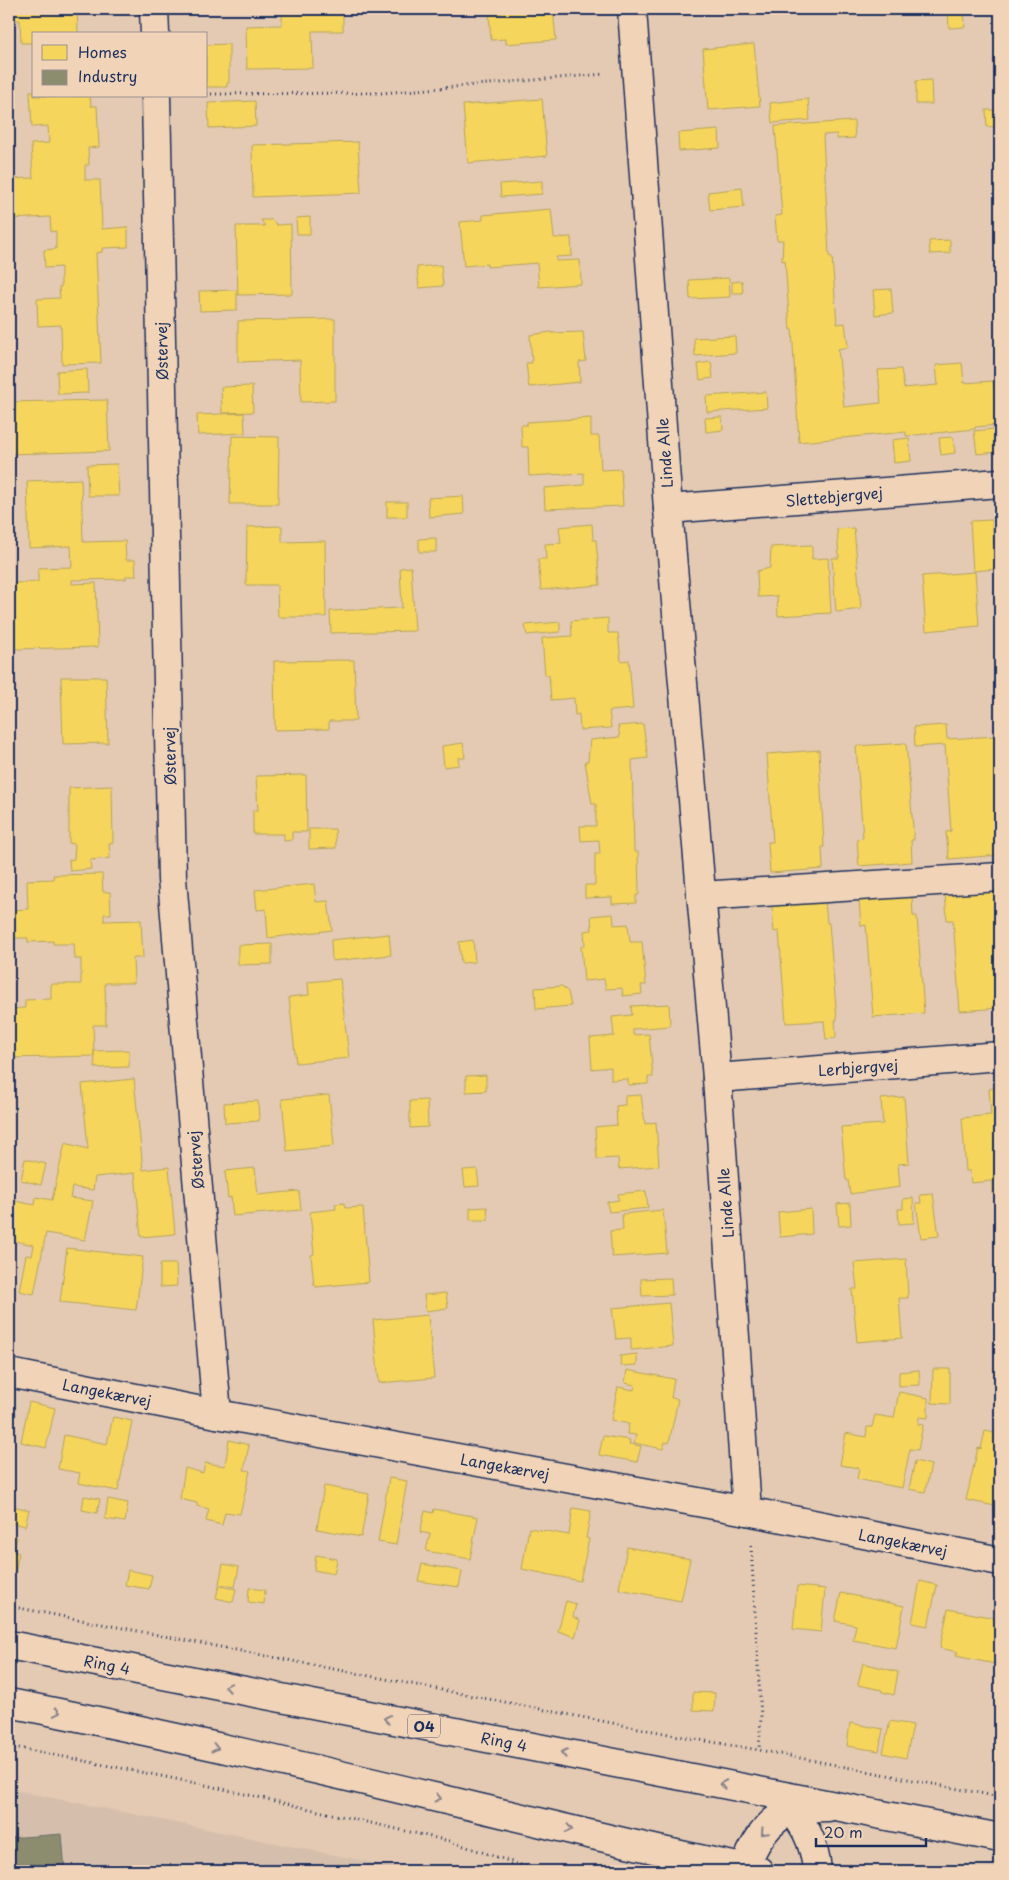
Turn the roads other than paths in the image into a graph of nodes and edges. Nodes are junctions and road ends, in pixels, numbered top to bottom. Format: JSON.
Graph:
{"nodes":[{"id":1,"x":154,"y":9,"type":"edge"},
{"id":2,"x":632,"y":9,"type":"edge"},
{"id":3,"x":154,"y":32,"type":"edge"},
{"id":4,"x":156,"y":98,"type":"edge"},
{"id":5,"x":1000,"y":483,"type":"edge"},
{"id":6,"x":668,"y":509,"type":"junction"},
{"id":7,"x":1000,"y":877,"type":"edge"},
{"id":8,"x":701,"y":896,"type":"junction"},
{"id":9,"x":1000,"y":1056,"type":"edge"},
{"id":10,"x":717,"y":1078,"type":"junction"},
{"id":11,"x":9,"y":1373,"type":"edge"},
{"id":12,"x":216,"y":1414,"type":"junction"},
{"id":13,"x":747,"y":1511,"type":"junction"},
{"id":14,"x":1000,"y":1561,"type":"edge"},
{"id":15,"x":9,"y":1645,"type":"edge"},
{"id":16,"x":9,"y":1703,"type":"edge"},
{"id":17,"x":763,"y":1792,"type":"junction"},
{"id":18,"x":840,"y":1807,"type":"junction"},
{"id":19,"x":792,"y":1811,"type":"junction"},
{"id":20,"x":1000,"y":1838,"type":"edge"},
{"id":21,"x":750,"y":1870,"type":"edge"},
{"id":22,"x":817,"y":1871,"type":"edge"}],
"edges":[{"from":1,"to":3,"type":"street"},
{"from":2,"to":6,"type":"street","name":"Linde Alle"},
{"from":4,"to":12,"type":"street","name":"Østervej"},
{"from":5,"to":6,"type":"street","name":"Slettebjergvej"},
{"from":6,"to":8,"type":"street","name":"Linde Alle"},
{"from":7,"to":8,"type":"street"},
{"from":8,"to":10,"type":"street","name":"Linde Alle"},
{"from":9,"to":10,"type":"street","name":"Lerbjergvej"},
{"from":10,"to":13,"type":"street","name":"Linde Alle"},
{"from":11,"to":12,"type":"street","name":"Langekærvej"},
{"from":12,"to":13,"type":"street","name":"Langekærvej"},
{"from":13,"to":14,"type":"street","name":"Langekærvej"},
{"from":17,"to":15,"type":"street","name":"Ring 4","number":"O4","one_way":true},
{"from":16,"to":21,"type":"street","one_way":true},
{"from":17,"to":18,"type":"street","name":"Ring 4","number":"O4"},
{"from":17,"to":19,"type":"street"},
{"from":18,"to":19,"type":"street"},
{"from":18,"to":20,"type":"street","name":"Ring 4","number":"O4"},
{"from":19,"to":21,"type":"street","one_way":true},
{"from":19,"to":22,"type":"street"}]}
